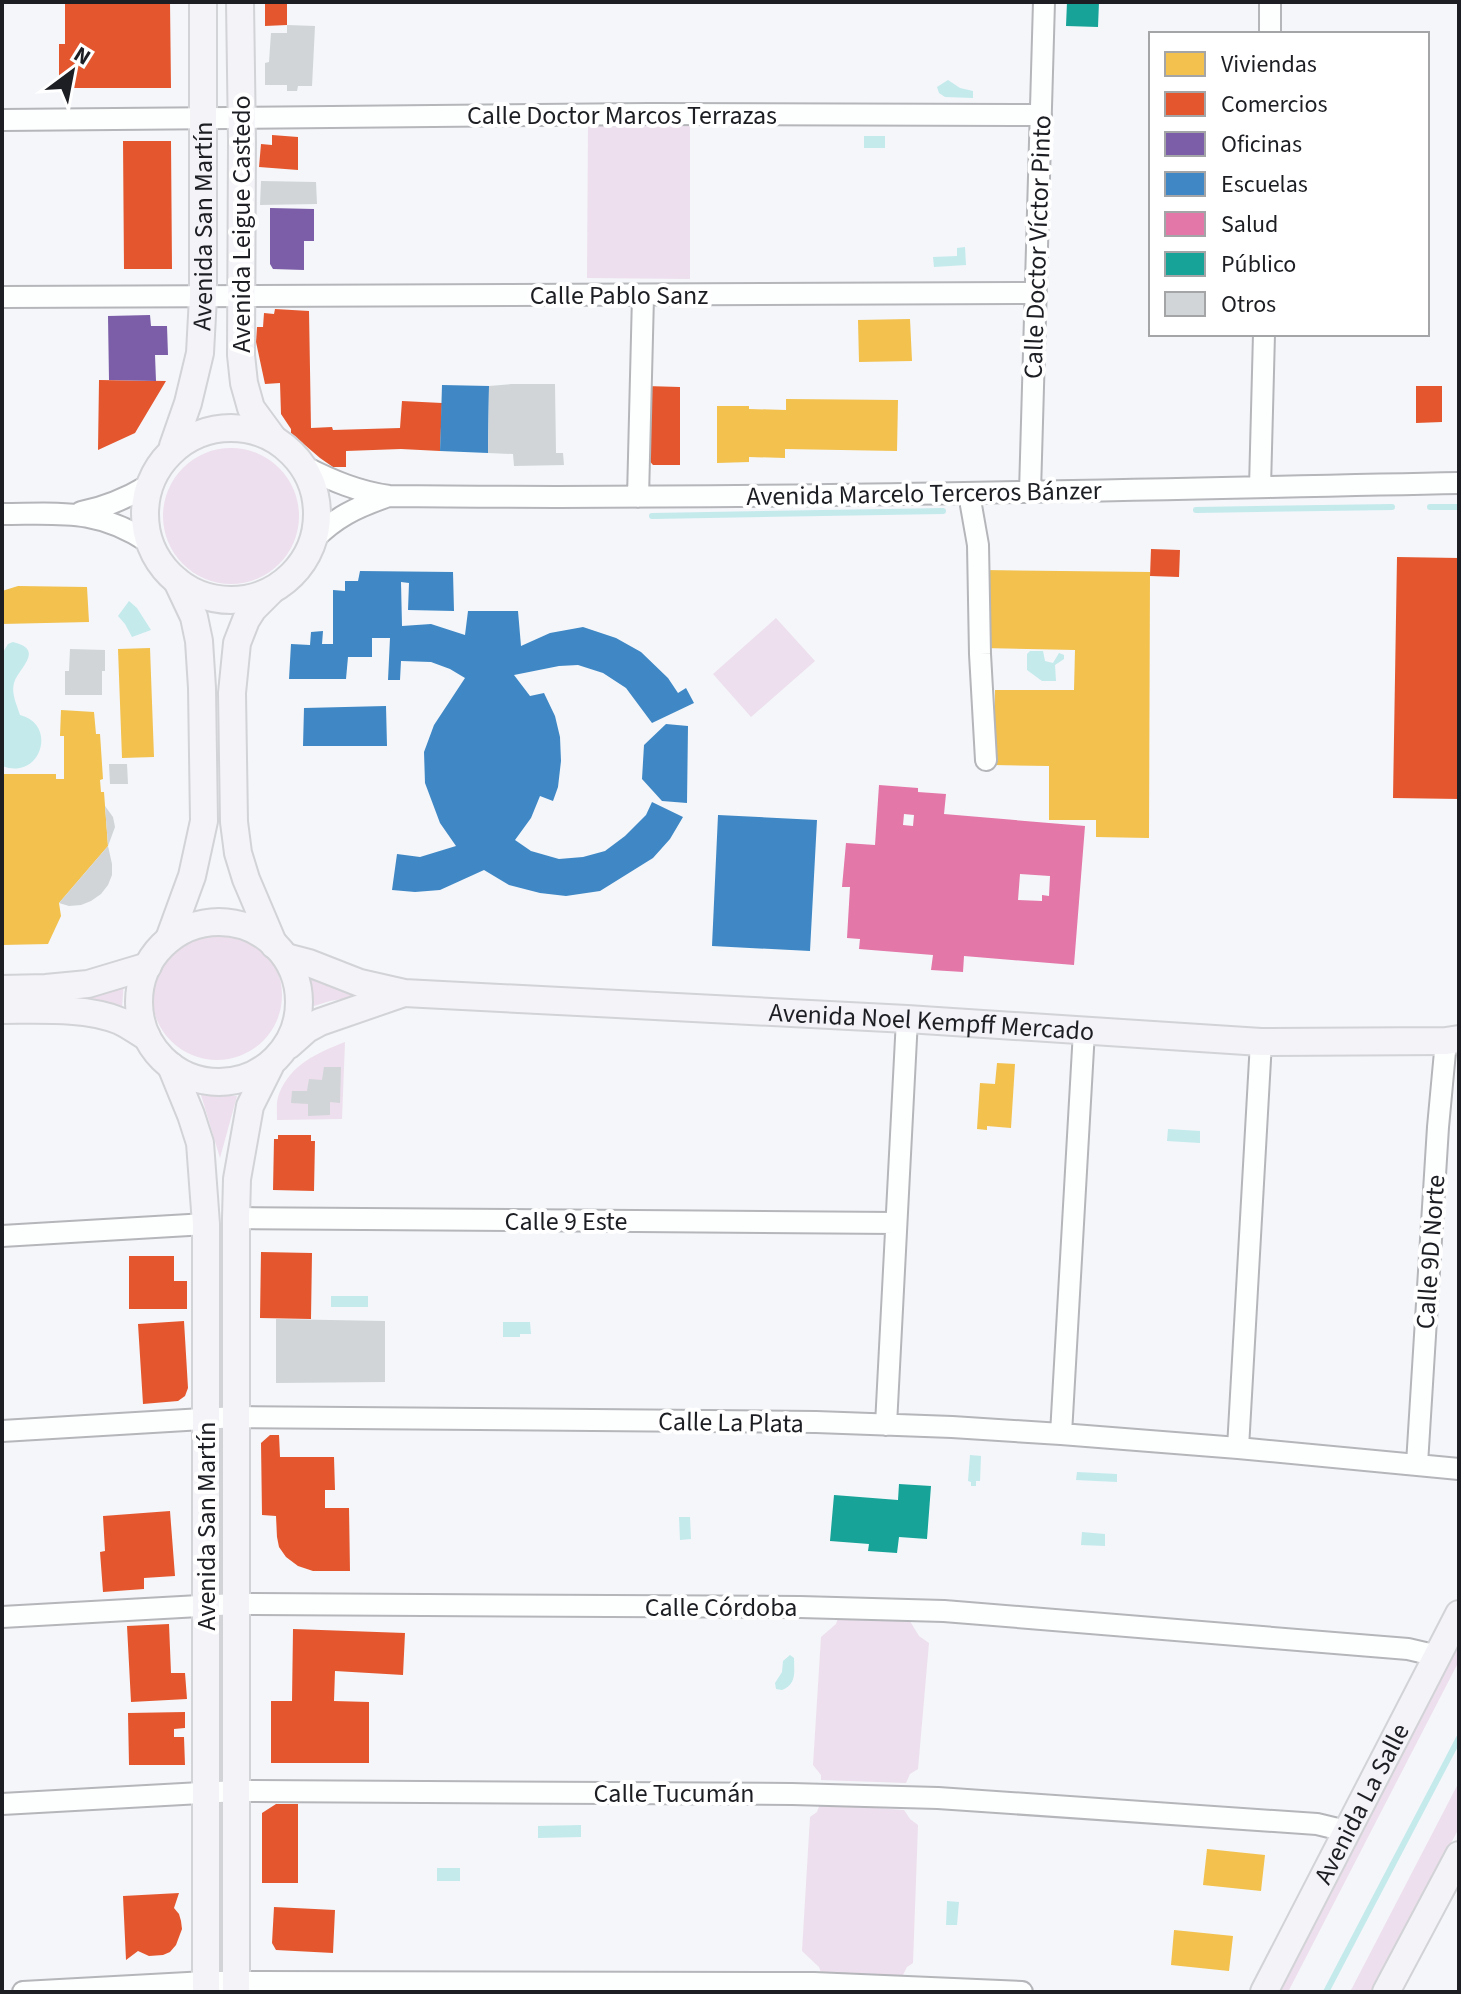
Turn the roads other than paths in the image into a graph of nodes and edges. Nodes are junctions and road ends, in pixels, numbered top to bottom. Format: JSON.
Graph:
{"nodes":[{"id":1,"x":203,"y":2,"type":"edge"},
{"id":2,"x":240,"y":2,"type":"edge"},
{"id":3,"x":1044,"y":2,"type":"edge"},
{"id":4,"x":1270,"y":2,"type":"edge"},
{"id":5,"x":1270,"y":32,"type":"edge"},
{"id":6,"x":1041,"y":115,"type":"junction"},
{"id":7,"x":241,"y":118,"type":"junction"},
{"id":8,"x":203,"y":119,"type":"junction"},
{"id":9,"x":2,"y":120,"type":"edge"},
{"id":10,"x":1036,"y":293,"type":"junction"},
{"id":11,"x":242,"y":296,"type":"junction"},
{"id":12,"x":643,"y":296,"type":"junction"},
{"id":13,"x":2,"y":297,"type":"edge"},
{"id":14,"x":203,"y":297,"type":"junction"},
{"id":15,"x":1264,"y":336,"type":"edge"},
{"id":16,"x":273,"y":438,"type":"junction"},
{"id":17,"x":173,"y":446,"type":"junction"},
{"id":18,"x":305,"y":467,"type":"junction"},
{"id":19,"x":1459,"y":483,"type":"edge"},
{"id":20,"x":149,"y":485,"type":"junction"},
{"id":21,"x":1260,"y":487,"type":"junction"},
{"id":22,"x":1030,"y":492,"type":"junction"},
{"id":23,"x":969,"y":494,"type":"junction"},
{"id":24,"x":389,"y":496,"type":"junction"},
{"id":25,"x":638,"y":497,"type":"junction"},
{"id":26,"x":2,"y":514,"type":"edge"},
{"id":27,"x":69,"y":514,"type":"junction"},
{"id":28,"x":313,"y":540,"type":"junction"},
{"id":29,"x":148,"y":542,"type":"junction"},
{"id":30,"x":177,"y":581,"type":"junction"},
{"id":31,"x":271,"y":590,"type":"junction"},
{"id":32,"x":986,"y":760,"type":"dead end"},
{"id":33,"x":169,"y":939,"type":"junction"},
{"id":34,"x":280,"y":951,"type":"junction"},
{"id":35,"x":148,"y":966,"type":"junction"},
{"id":36,"x":2,"y":989,"type":"edge"},
{"id":37,"x":404,"y":993,"type":"junction"},
{"id":38,"x":2,"y":1010,"type":"edge"},
{"id":39,"x":907,"y":1019,"type":"junction"},
{"id":40,"x":1084,"y":1031,"type":"junction"},
{"id":41,"x":147,"y":1037,"type":"junction"},
{"id":42,"x":1452,"y":1040,"type":"edge"},
{"id":43,"x":1261,"y":1042,"type":"junction"},
{"id":44,"x":287,"y":1046,"type":"junction"},
{"id":45,"x":171,"y":1066,"type":"junction"},
{"id":46,"x":270,"y":1066,"type":"junction"},
{"id":47,"x":236,"y":1218,"type":"junction"},
{"id":48,"x":896,"y":1223,"type":"junction"},
{"id":49,"x":206,"y":1224,"type":"junction"},
{"id":50,"x":2,"y":1236,"type":"edge"},
{"id":51,"x":236,"y":1417,"type":"junction"},
{"id":52,"x":206,"y":1420,"type":"junction"},
{"id":53,"x":886,"y":1425,"type":"junction"},
{"id":54,"x":2,"y":1431,"type":"edge"},
{"id":55,"x":1061,"y":1434,"type":"junction"},
{"id":56,"x":1238,"y":1448,"type":"junction"},
{"id":57,"x":1417,"y":1464,"type":"junction"},
{"id":58,"x":1459,"y":1469,"type":"edge"},
{"id":59,"x":235,"y":1604,"type":"junction"},
{"id":60,"x":205,"y":1605,"type":"junction"},
{"id":61,"x":1459,"y":1614,"type":"edge"},
{"id":62,"x":2,"y":1617,"type":"edge"},
{"id":63,"x":1438,"y":1656,"type":"junction"},
{"id":64,"x":237,"y":1791,"type":"junction"},
{"id":65,"x":207,"y":1792,"type":"junction"},
{"id":66,"x":2,"y":1804,"type":"edge"},
{"id":67,"x":1346,"y":1831,"type":"junction"},
{"id":68,"x":1459,"y":1855,"type":"edge"},
{"id":69,"x":206,"y":1987,"type":"edge"},
{"id":70,"x":236,"y":1987,"type":"edge"},
{"id":71,"x":23,"y":1992,"type":"edge"},
{"id":72,"x":1022,"y":1992,"type":"edge"},
{"id":73,"x":1264,"y":1992,"type":"edge"},
{"id":74,"x":1386,"y":1992,"type":"edge"}],
"edges":[{"from":1,"to":8,"type":"main road","name":"Avenida San Martín"},
{"from":2,"to":7,"type":"main road","name":"Avenida Leigue Castedo"},
{"from":3,"to":6,"type":"street","name":"Calle Doctor Víctor Pinto"},
{"from":4,"to":5,"type":"street"},
{"from":6,"to":7,"type":"street","name":"Calle Doctor Marcos Terrazas"},
{"from":6,"to":10,"type":"street","name":"Calle Doctor Víctor Pinto"},
{"from":7,"to":8,"type":"street","name":"Calle Doctor Marcos Terrazas"},
{"from":7,"to":11,"type":"main road","name":"Avenida Leigue Castedo"},
{"from":8,"to":9,"type":"street","name":"Calle Doctor Marcos Terrazas"},
{"from":8,"to":14,"type":"main road","name":"Avenida San Martín"},
{"from":10,"to":12,"type":"street","name":"Calle Pablo Sanz"},
{"from":10,"to":22,"type":"street","name":"Calle Doctor Víctor Pinto"},
{"from":11,"to":12,"type":"street","name":"Calle Pablo Sanz"},
{"from":11,"to":14,"type":"street","name":"Calle Pablo Sanz"},
{"from":11,"to":16,"type":"main road","name":"Avenida Leigue Castedo"},
{"from":12,"to":25,"type":"street"},
{"from":13,"to":14,"type":"street","name":"Calle Pablo Sanz"},
{"from":14,"to":17,"type":"main road","name":"Avenida San Martín"},
{"from":15,"to":21,"type":"street"},
{"from":16,"to":17,"type":"main road"},
{"from":16,"to":18,"type":"main road"},
{"from":17,"to":20,"type":"main road"},
{"from":18,"to":24,"type":"street","name":"Avenida Marcelo Terceros Bánzer"},
{"from":18,"to":28,"type":"main road"},
{"from":19,"to":21,"type":"street","name":"Avenida Marcelo Terceros Bánzer"},
{"from":20,"to":27,"type":"street"},
{"from":20,"to":29,"type":"main road"},
{"from":21,"to":22,"type":"street","name":"Avenida Marcelo Terceros Bánzer"},
{"from":22,"to":23,"type":"street","name":"Avenida Marcelo Terceros Bánzer"},
{"from":23,"to":25,"type":"street","name":"Avenida Marcelo Terceros Bánzer"},
{"from":23,"to":32,"type":"street"},
{"from":24,"to":25,"type":"street","name":"Avenida Marcelo Terceros Bánzer"},
{"from":24,"to":28,"type":"street","name":"Avenida Marcelo Terceros Bánzer"},
{"from":26,"to":27,"type":"street"},
{"from":27,"to":29,"type":"street"},
{"from":28,"to":31,"type":"main road"},
{"from":29,"to":30,"type":"main road"},
{"from":30,"to":31,"type":"main road"},
{"from":30,"to":33,"type":"main road"},
{"from":31,"to":34,"type":"main road"},
{"from":33,"to":34,"type":"main road"},
{"from":33,"to":35,"type":"main road"},
{"from":34,"to":37,"type":"main road","name":"Avenida Noel Kempff Mercado"},
{"from":34,"to":44,"type":"main road"},
{"from":35,"to":36,"type":"main road"},
{"from":35,"to":41,"type":"main road"},
{"from":37,"to":39,"type":"main road","name":"Avenida Noel Kempff Mercado"},
{"from":37,"to":44,"type":"main road","name":"Avenida Noel Kempff Mercado"},
{"from":38,"to":41,"type":"main road"},
{"from":39,"to":40,"type":"main road","name":"Avenida Noel Kempff Mercado"},
{"from":39,"to":48,"type":"street"},
{"from":40,"to":43,"type":"main road","name":"Avenida Noel Kempff Mercado"},
{"from":40,"to":55,"type":"street"},
{"from":41,"to":45,"type":"main road"},
{"from":42,"to":43,"type":"main road","name":"Avenida Noel Kempff Mercado"},
{"from":42,"to":57,"type":"street","name":"Calle 9D Norte"},
{"from":43,"to":56,"type":"street"},
{"from":44,"to":46,"type":"main road"},
{"from":45,"to":46,"type":"main road"},
{"from":45,"to":49,"type":"main road","name":"Avenida San Martín"},
{"from":46,"to":47,"type":"main road","name":"Avenida San Martín"},
{"from":47,"to":48,"type":"street","name":"Calle 9 Este"},
{"from":47,"to":51,"type":"main road","name":"Avenida San Martín"},
{"from":48,"to":53,"type":"street"},
{"from":49,"to":50,"type":"street"},
{"from":49,"to":52,"type":"main road","name":"Avenida San Martín"},
{"from":51,"to":52,"type":"street","name":"Calle La Plata"},
{"from":51,"to":53,"type":"street","name":"Calle La Plata"},
{"from":51,"to":59,"type":"main road","name":"Avenida San Martín"},
{"from":52,"to":54,"type":"street","name":"Calle La Plata"},
{"from":52,"to":60,"type":"main road","name":"Avenida San Martín"},
{"from":53,"to":55,"type":"street","name":"Calle La Plata"},
{"from":55,"to":56,"type":"street","name":"Calle La Plata"},
{"from":56,"to":57,"type":"street","name":"Calle La Plata"},
{"from":57,"to":58,"type":"street","name":"Calle La Plata"},
{"from":59,"to":60,"type":"street","name":"Calle Córdoba"},
{"from":59,"to":63,"type":"street","name":"Calle Córdoba"},
{"from":59,"to":64,"type":"main road","name":"Avenida San Martín"},
{"from":60,"to":62,"type":"street","name":"Calle Córdoba"},
{"from":60,"to":65,"type":"main road","name":"Avenida San Martín"},
{"from":61,"to":63,"type":"main road","name":"Avenida La Salle"},
{"from":63,"to":67,"type":"main road","name":"Avenida La Salle"},
{"from":64,"to":65,"type":"street","name":"Calle Tucumán"},
{"from":64,"to":67,"type":"street","name":"Calle Tucumán"},
{"from":64,"to":70,"type":"main road","name":"Avenida San Martín"},
{"from":65,"to":66,"type":"street","name":"Calle Tucumán"},
{"from":65,"to":69,"type":"main road","name":"Avenida San Martín"},
{"from":67,"to":73,"type":"main road","name":"Avenida La Salle"},
{"from":68,"to":74,"type":"main road"},
{"from":69,"to":70,"type":"street"},
{"from":69,"to":71,"type":"street"},
{"from":70,"to":72,"type":"street"}]}
